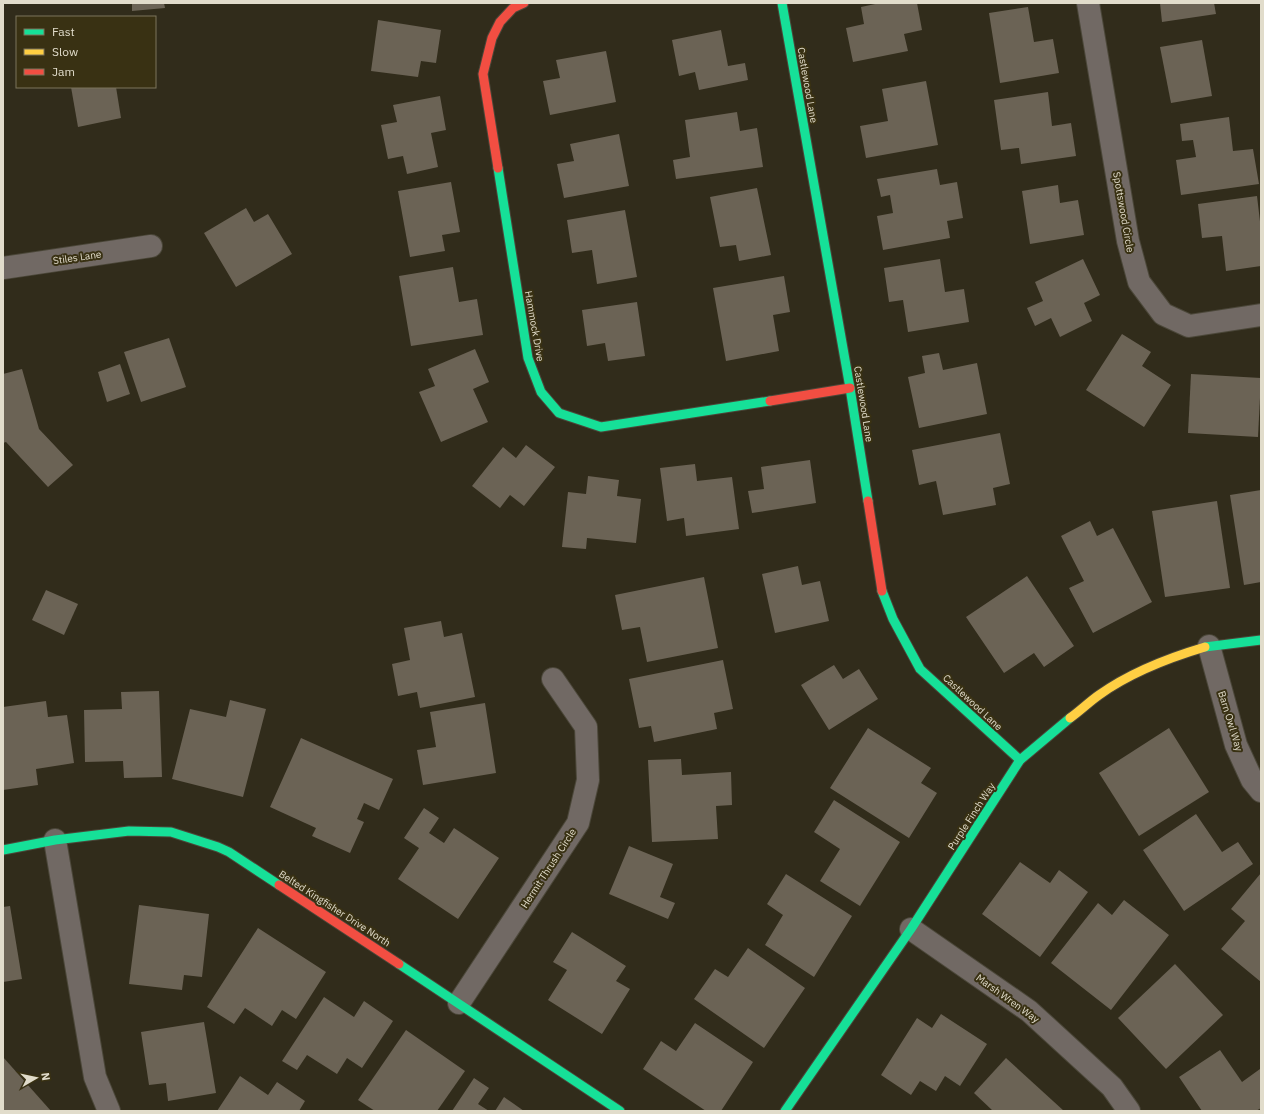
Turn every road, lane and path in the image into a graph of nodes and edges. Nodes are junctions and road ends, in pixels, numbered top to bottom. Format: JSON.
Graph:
{"nodes":[{"id":1,"x":524,"y":3,"type":"edge"},
{"id":2,"x":782,"y":3,"type":"edge"},
{"id":3,"x":1088,"y":3,"type":"edge"},
{"id":4,"x":151,"y":246,"type":"dead end"},
{"id":5,"x":3,"y":268,"type":"edge"},
{"id":6,"x":1261,"y":315,"type":"edge"},
{"id":7,"x":850,"y":388,"type":"junction"},
{"id":8,"x":1261,"y":640,"type":"edge"},
{"id":9,"x":1209,"y":646,"type":"junction"},
{"id":10,"x":552,"y":678,"type":"dead end"},
{"id":11,"x":1020,"y":760,"type":"junction"},
{"id":12,"x":1261,"y":791,"type":"edge"},
{"id":13,"x":55,"y":840,"type":"junction"},
{"id":14,"x":3,"y":850,"type":"edge"},
{"id":15,"x":911,"y":929,"type":"junction"},
{"id":16,"x":459,"y":1003,"type":"junction"},
{"id":17,"x":109,"y":1111,"type":"edge"},
{"id":18,"x":620,"y":1111,"type":"edge"},
{"id":19,"x":785,"y":1111,"type":"edge"},
{"id":20,"x":1129,"y":1111,"type":"edge"}],
"edges":[{"from":1,"to":7,"type":"street","name":"Hammock Drive"},
{"from":2,"to":7,"type":"street","name":"Castlewood Lane"},
{"from":3,"to":6,"type":"street","name":"Spottswood Circle"},
{"from":4,"to":5,"type":"street","name":"Stiles Lane"},
{"from":7,"to":11,"type":"street","name":"Castlewood Lane"},
{"from":8,"to":9,"type":"street","name":"Purple Finch Way"},
{"from":9,"to":11,"type":"street","name":"Purple Finch Way"},
{"from":9,"to":12,"type":"street","name":"Barn Owl Way"},
{"from":10,"to":16,"type":"street","name":"Hermit Thrush Circle"},
{"from":11,"to":15,"type":"street","name":"Purple Finch Way"},
{"from":13,"to":14,"type":"street","name":"Belted Kingfisher Drive North"},
{"from":13,"to":16,"type":"street","name":"Belted Kingfisher Drive North"},
{"from":13,"to":17,"type":"street"},
{"from":15,"to":19,"type":"street","name":"Purple Finch Way"},
{"from":15,"to":20,"type":"street","name":"Marsh Wren Way"},
{"from":16,"to":18,"type":"street","name":"Belted Kingfisher Drive North"}]}
